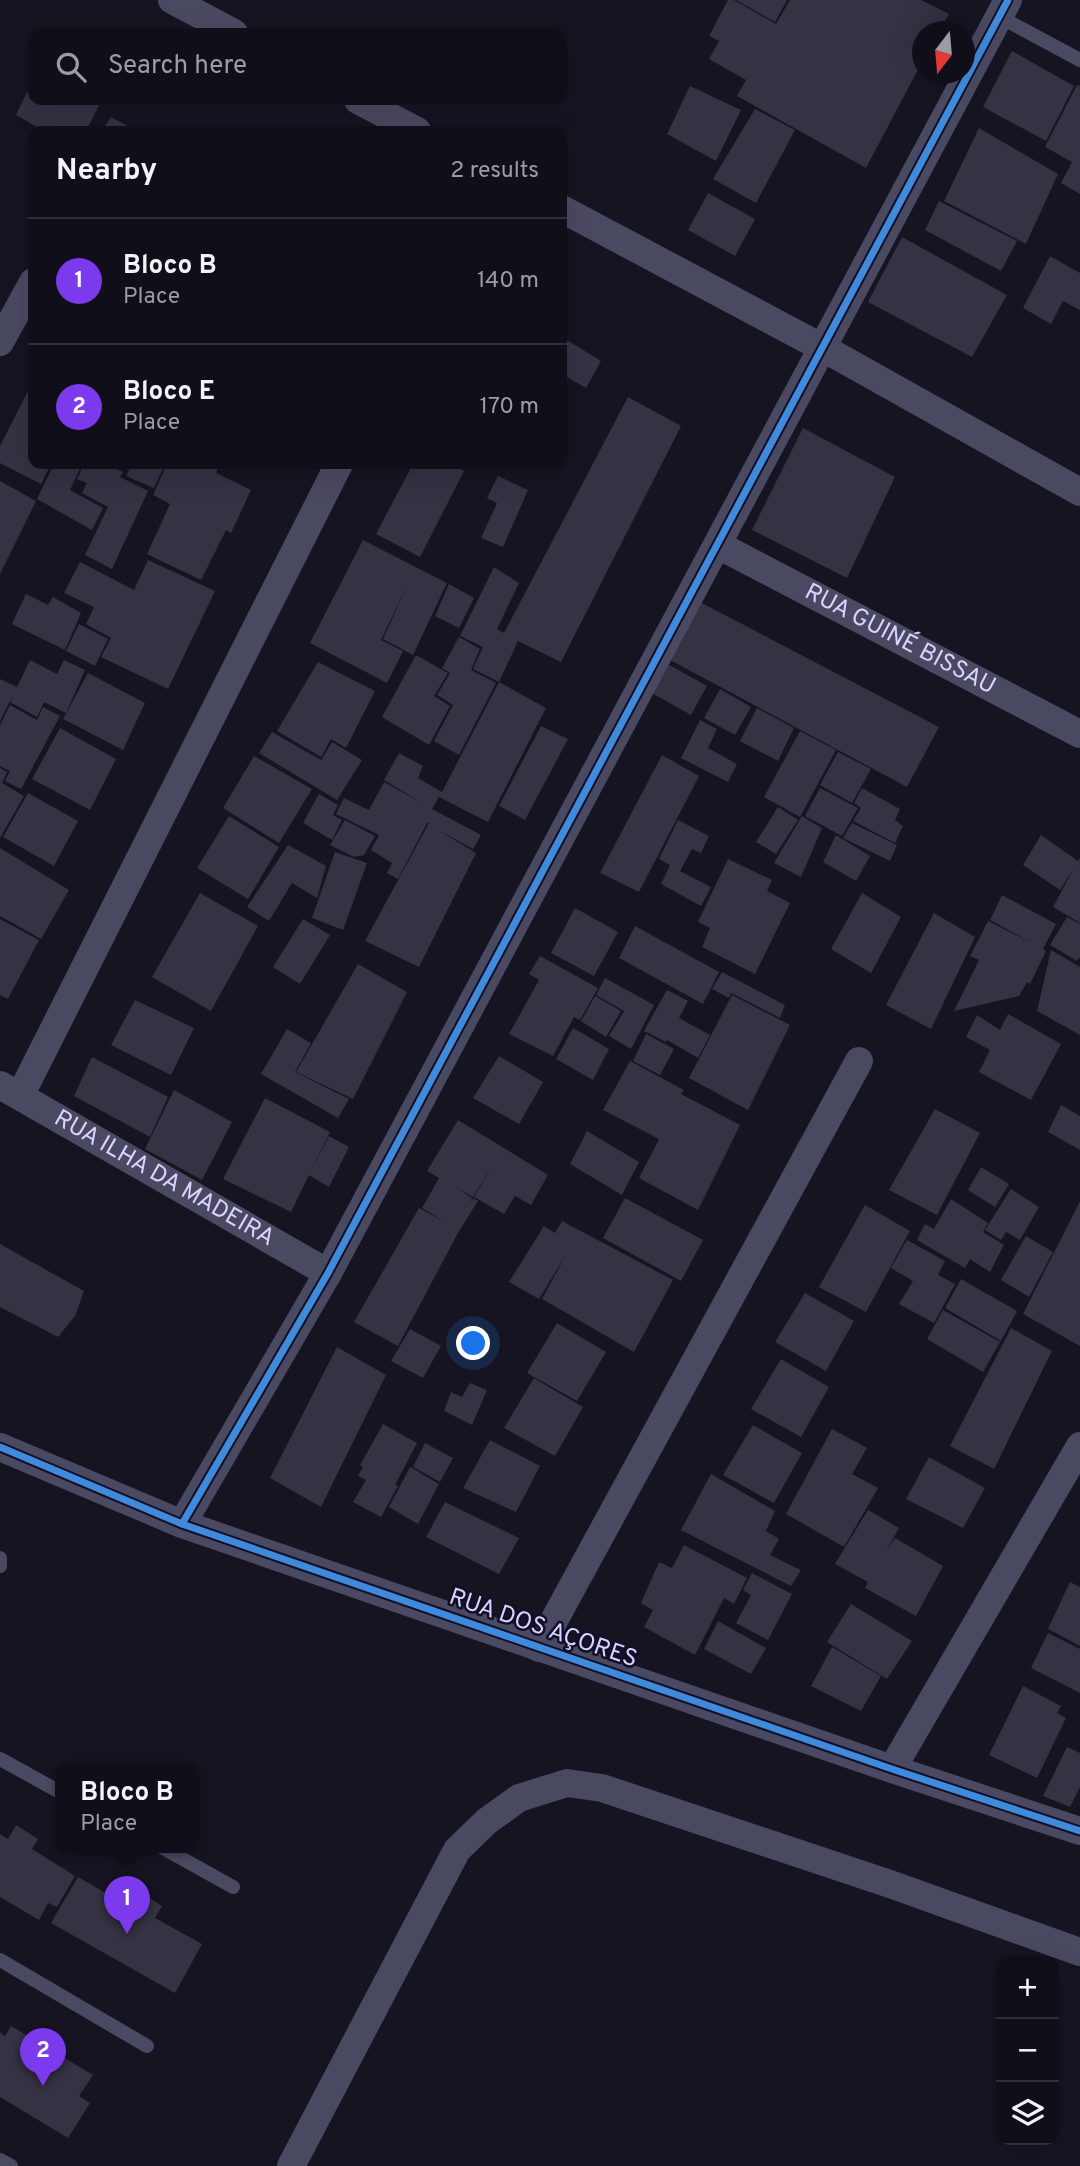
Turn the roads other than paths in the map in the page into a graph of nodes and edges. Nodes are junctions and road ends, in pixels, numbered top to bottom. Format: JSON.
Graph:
{"nodes":[{"id":1,"x":172,"y":0,"type":"edge"},
{"id":2,"x":1004,"y":8,"type":"edge"},
{"id":3,"x":225,"y":28,"type":"edge"},
{"id":4,"x":1080,"y":60,"type":"edge"},
{"id":5,"x":368,"y":105,"type":"edge"},
{"id":6,"x":407,"y":126,"type":"edge"},
{"id":7,"x":567,"y":212,"type":"edge"},
{"id":8,"x":28,"y":291,"type":"edge"},
{"id":9,"x":0,"y":342,"type":"edge"},
{"id":10,"x":823,"y":348,"type":"junction"},
{"id":11,"x":336,"y":469,"type":"edge"},
{"id":12,"x":1080,"y":492,"type":"edge"},
{"id":13,"x":718,"y":545,"type":"junction"},
{"id":14,"x":1080,"y":734,"type":"edge"},
{"id":15,"x":859,"y":1061,"type":"dead end"},
{"id":16,"x":10,"y":1091,"type":"edge"},
{"id":17,"x":328,"y":1273,"type":"junction"},
{"id":18,"x":1080,"y":1446,"type":"edge"},
{"id":19,"x":0,"y":1447,"type":"edge"},
{"id":20,"x":182,"y":1524,"type":"junction"},
{"id":21,"x":0,"y":1558,"type":"edge"},
{"id":22,"x":0,"y":1566,"type":"edge"},
{"id":23,"x":539,"y":1648,"type":"junction"},
{"id":24,"x":0,"y":1759,"type":"edge"},
{"id":25,"x":892,"y":1769,"type":"junction"},
{"id":26,"x":55,"y":1790,"type":"edge"},
{"id":27,"x":1080,"y":1831,"type":"edge"},
{"id":28,"x":172,"y":1853,"type":"edge"},
{"id":29,"x":233,"y":1887,"type":"dead end"},
{"id":30,"x":1080,"y":1952,"type":"edge"},
{"id":31,"x":0,"y":1960,"type":"edge"},
{"id":32,"x":147,"y":2046,"type":"dead end"},
{"id":33,"x":0,"y":2160,"type":"edge"},
{"id":34,"x":11,"y":2166,"type":"edge"},
{"id":35,"x":291,"y":2166,"type":"edge"}],
"edges":[{"from":1,"to":3,"type":"street"},
{"from":2,"to":4,"type":"lane"},
{"from":2,"to":10,"type":"street"},
{"from":5,"to":6,"type":"street"},
{"from":7,"to":10,"type":"street"},
{"from":8,"to":9,"type":"street"},
{"from":10,"to":12,"type":"street"},
{"from":10,"to":13,"type":"street"},
{"from":11,"to":16,"type":"street"},
{"from":13,"to":14,"type":"street","name":"RUA GUINÉ BISSAU"},
{"from":13,"to":17,"type":"street"},
{"from":15,"to":23,"type":"street"},
{"from":16,"to":17,"type":"street","name":"RUA ILHA DA MADEIRA"},
{"from":17,"to":20,"type":"street"},
{"from":18,"to":25,"type":"street"},
{"from":19,"to":20,"type":"street","name":"RUA DOS AÇORES"},
{"from":20,"to":23,"type":"street","name":"RUA DOS AÇORES"},
{"from":21,"to":22,"type":"lane"},
{"from":23,"to":25,"type":"street","name":"RUA DOS AÇORES"},
{"from":24,"to":26,"type":"lane"},
{"from":25,"to":27,"type":"street","name":"RUA DOS AÇORES"},
{"from":28,"to":29,"type":"lane"},
{"from":30,"to":35,"type":"street"},
{"from":31,"to":32,"type":"lane"},
{"from":33,"to":34,"type":"lane"}]}
